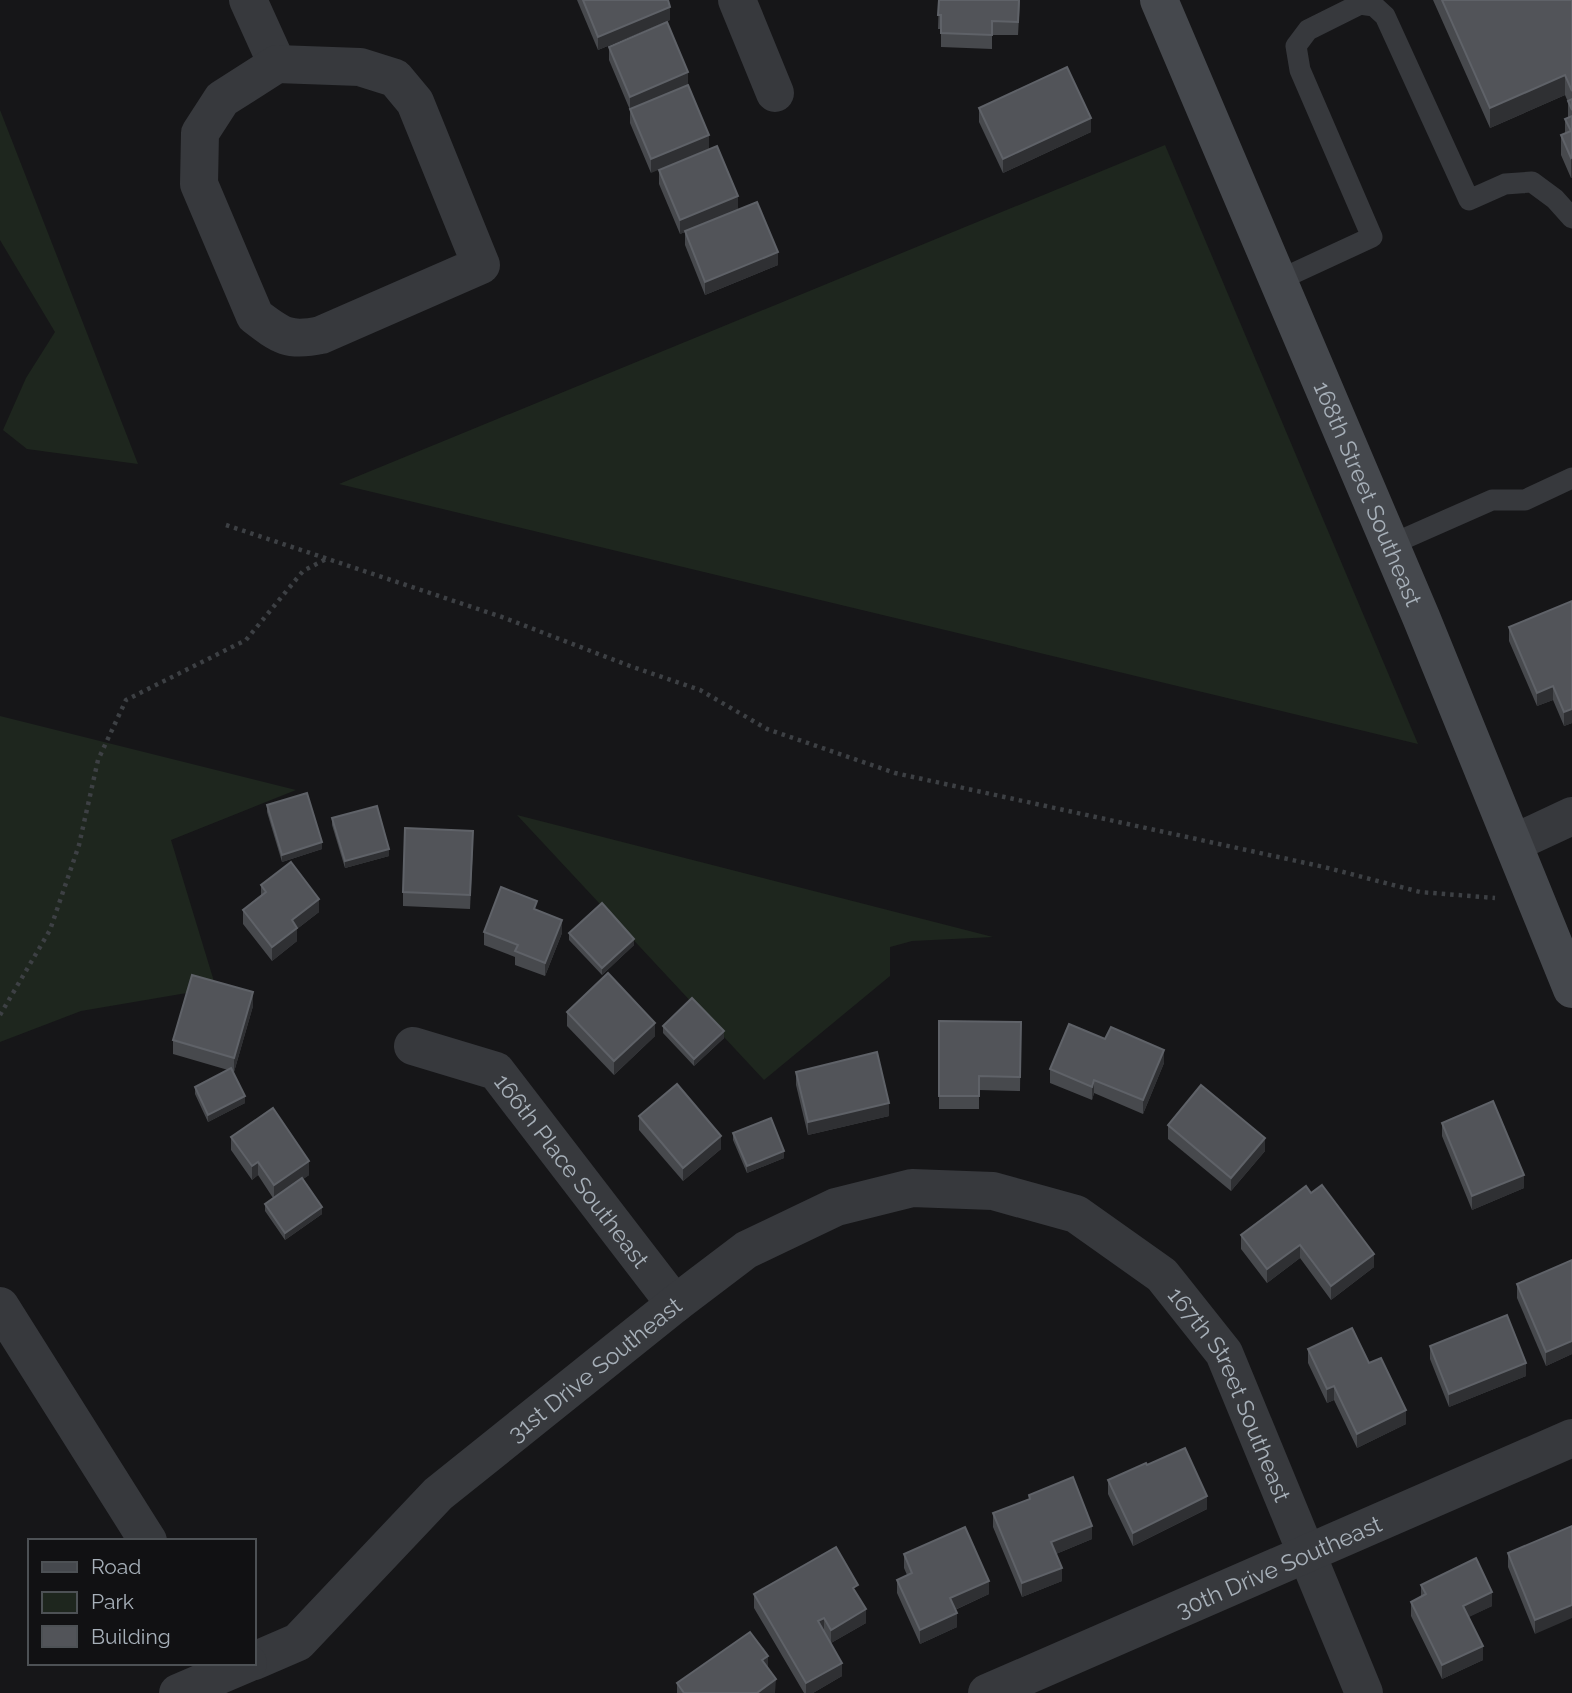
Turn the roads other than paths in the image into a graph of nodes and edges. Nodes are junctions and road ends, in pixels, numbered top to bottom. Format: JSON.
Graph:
{"nodes":[{"id":1,"x":248,"y":0,"type":"edge"},
{"id":2,"x":737,"y":0,"type":"edge"},
{"id":3,"x":1160,"y":0,"type":"edge"},
{"id":4,"x":277,"y":64,"type":"junction"},
{"id":5,"x":775,"y":93,"type":"dead end"},
{"id":6,"x":1572,"y":218,"type":"edge"},
{"id":7,"x":1279,"y":280,"type":"junction"},
{"id":8,"x":1572,"y":478,"type":"edge"},
{"id":9,"x":1390,"y":545,"type":"junction"},
{"id":10,"x":1572,"y":816,"type":"edge"},
{"id":11,"x":1514,"y":843,"type":"junction"},
{"id":12,"x":1572,"y":989,"type":"edge"},
{"id":13,"x":413,"y":1046,"type":"dead end"},
{"id":14,"x":993,"y":1191,"type":"joint"},
{"id":15,"x":675,"y":1304,"type":"junction"},
{"id":16,"x":0,"y":1306,"type":"edge"},
{"id":17,"x":1572,"y":1438,"type":"edge"},
{"id":18,"x":147,"y":1539,"type":"edge"},
{"id":19,"x":1306,"y":1553,"type":"junction"},
{"id":20,"x":256,"y":1660,"type":"edge"},
{"id":21,"x":243,"y":1665,"type":"edge"},
{"id":22,"x":200,"y":1682,"type":"edge"},
{"id":23,"x":987,"y":1693,"type":"edge"},
{"id":24,"x":1364,"y":1693,"type":"edge"}],
"edges":[{"from":1,"to":4,"type":"street"},
{"from":2,"to":5,"type":"street"},
{"from":3,"to":7,"type":"street","name":"168th Street Southeast"},
{"from":4,"to":4,"type":"street"},
{"from":6,"to":7,"type":"lane"},
{"from":7,"to":9,"type":"street","name":"168th Street Southeast"},
{"from":8,"to":9,"type":"lane"},
{"from":9,"to":11,"type":"street","name":"168th Street Southeast"},
{"from":10,"to":11,"type":"street"},
{"from":11,"to":12,"type":"street","name":"168th Street Southeast"},
{"from":13,"to":15,"type":"street","name":"166th Place Southeast"},
{"from":14,"to":15,"type":"street","name":"31st Drive Southeast"},
{"from":14,"to":19,"type":"street","name":"167th Street Southeast"},
{"from":15,"to":20,"type":"street","name":"31st Drive Southeast"},
{"from":16,"to":18,"type":"street"},
{"from":17,"to":19,"type":"street","name":"30th Drive Southeast"},
{"from":19,"to":23,"type":"street","name":"30th Drive Southeast"},
{"from":19,"to":24,"type":"street","name":"167th Street Southeast"},
{"from":21,"to":22,"type":"street"}]}
